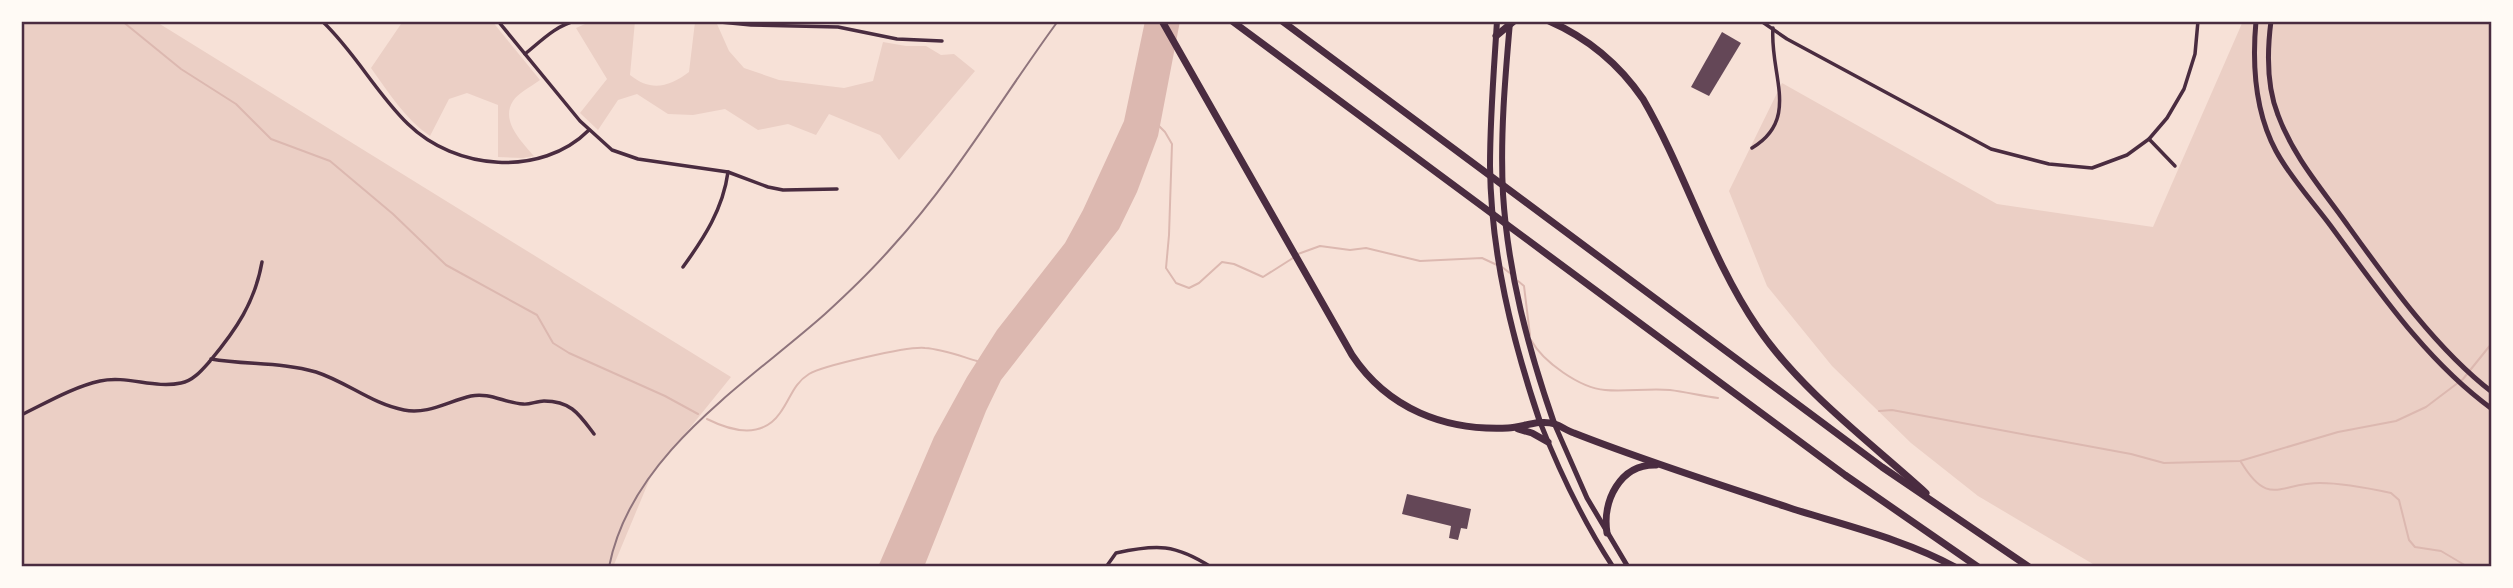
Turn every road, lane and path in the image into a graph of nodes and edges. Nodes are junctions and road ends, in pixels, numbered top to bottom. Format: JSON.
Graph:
{"nodes":[{"id":1,"x":322,"y":21,"type":"edge"},
{"id":2,"x":498,"y":21,"type":"edge"},
{"id":3,"x":576,"y":21,"type":"edge"},
{"id":4,"x":710,"y":21,"type":"edge"},
{"id":5,"x":1162,"y":21,"type":"edge"},
{"id":6,"x":1232,"y":21,"type":"edge"},
{"id":7,"x":1282,"y":21,"type":"edge"},
{"id":8,"x":1497,"y":21,"type":"edge"},
{"id":9,"x":1549,"y":21,"type":"edge"},
{"id":10,"x":1761,"y":21,"type":"edge"},
{"id":11,"x":2198,"y":21,"type":"edge"},
{"id":12,"x":2256,"y":21,"type":"edge"},
{"id":13,"x":2271,"y":21,"type":"edge"},
{"id":14,"x":1511,"y":22,"type":"edge"},
{"id":15,"x":1773,"y":28,"type":"junction"},
{"id":16,"x":1496,"y":36,"type":"junction"},
{"id":17,"x":942,"y":41,"type":"dead end"},
{"id":18,"x":524,"y":54,"type":"junction"},
{"id":19,"x":589,"y":130,"type":"junction"},
{"id":20,"x":2149,"y":139,"type":"junction"},
{"id":21,"x":1752,"y":148,"type":"dead end"},
{"id":22,"x":2175,"y":166,"type":"dead end"},
{"id":23,"x":728,"y":172,"type":"junction"},
{"id":24,"x":837,"y":189,"type":"dead end"},
{"id":25,"x":2351,"y":230,"type":"junction"},
{"id":26,"x":2340,"y":239,"type":"junction"},
{"id":27,"x":262,"y":262,"type":"dead end"},
{"id":28,"x":683,"y":267,"type":"dead end"},
{"id":29,"x":211,"y":359,"type":"junction"},
{"id":30,"x":2492,"y":392,"type":"edge"},
{"id":31,"x":2492,"y":409,"type":"edge"},
{"id":32,"x":21,"y":415,"type":"edge"},
{"id":33,"x":1540,"y":422,"type":"junction"},
{"id":34,"x":1554,"y":423,"type":"junction"},
{"id":35,"x":1511,"y":428,"type":"junction"},
{"id":36,"x":594,"y":434,"type":"dead end"},
{"id":37,"x":1548,"y":442,"type":"junction"},
{"id":38,"x":1664,"y":465,"type":"junction"},
{"id":39,"x":1950,"y":514,"type":"junction"},
{"id":40,"x":1606,"y":533,"type":"junction"},
{"id":41,"x":1105,"y":567,"type":"edge"},
{"id":42,"x":1211,"y":567,"type":"edge"},
{"id":43,"x":1613,"y":567,"type":"edge"},
{"id":44,"x":1629,"y":567,"type":"edge"},
{"id":45,"x":1955,"y":567,"type":"edge"},
{"id":46,"x":1978,"y":567,"type":"edge"},
{"id":47,"x":2029,"y":567,"type":"edge"}],
"edges":[{"from":1,"to":19,"type":"street"},
{"from":2,"to":18,"type":"street"},
{"from":3,"to":18,"type":"street"},
{"from":4,"to":17,"type":"street"},
{"from":5,"to":35,"type":"highway"},
{"from":6,"to":46,"type":"highway"},
{"from":7,"to":39,"type":"highway"},
{"from":8,"to":16,"type":"main road"},
{"from":9,"to":39,"type":"highway"},
{"from":10,"to":15,"type":"street"},
{"from":11,"to":20,"type":"street"},
{"from":12,"to":26,"type":"main road"},
{"from":13,"to":25,"type":"main road"},
{"from":14,"to":16,"type":"highway"},
{"from":14,"to":34,"type":"main road"},
{"from":15,"to":20,"type":"street"},
{"from":15,"to":21,"type":"street"},
{"from":16,"to":33,"type":"main road"},
{"from":18,"to":19,"type":"street"},
{"from":19,"to":23,"type":"street"},
{"from":20,"to":22,"type":"street"},
{"from":23,"to":24,"type":"street"},
{"from":23,"to":28,"type":"street"},
{"from":25,"to":26,"type":"main road"},
{"from":25,"to":30,"type":"main road"},
{"from":26,"to":31,"type":"main road"},
{"from":27,"to":29,"type":"street"},
{"from":29,"to":32,"type":"street"},
{"from":29,"to":36,"type":"street"},
{"from":33,"to":34,"type":"highway"},
{"from":33,"to":35,"type":"highway"},
{"from":33,"to":37,"type":"main road"},
{"from":34,"to":38,"type":"highway"},
{"from":34,"to":40,"type":"main road"},
{"from":35,"to":37,"type":"highway"},
{"from":37,"to":43,"type":"main road"},
{"from":38,"to":40,"type":"highway"},
{"from":38,"to":45,"type":"highway"},
{"from":39,"to":47,"type":"highway"},
{"from":40,"to":44,"type":"main road"},
{"from":41,"to":42,"type":"street"}]}
